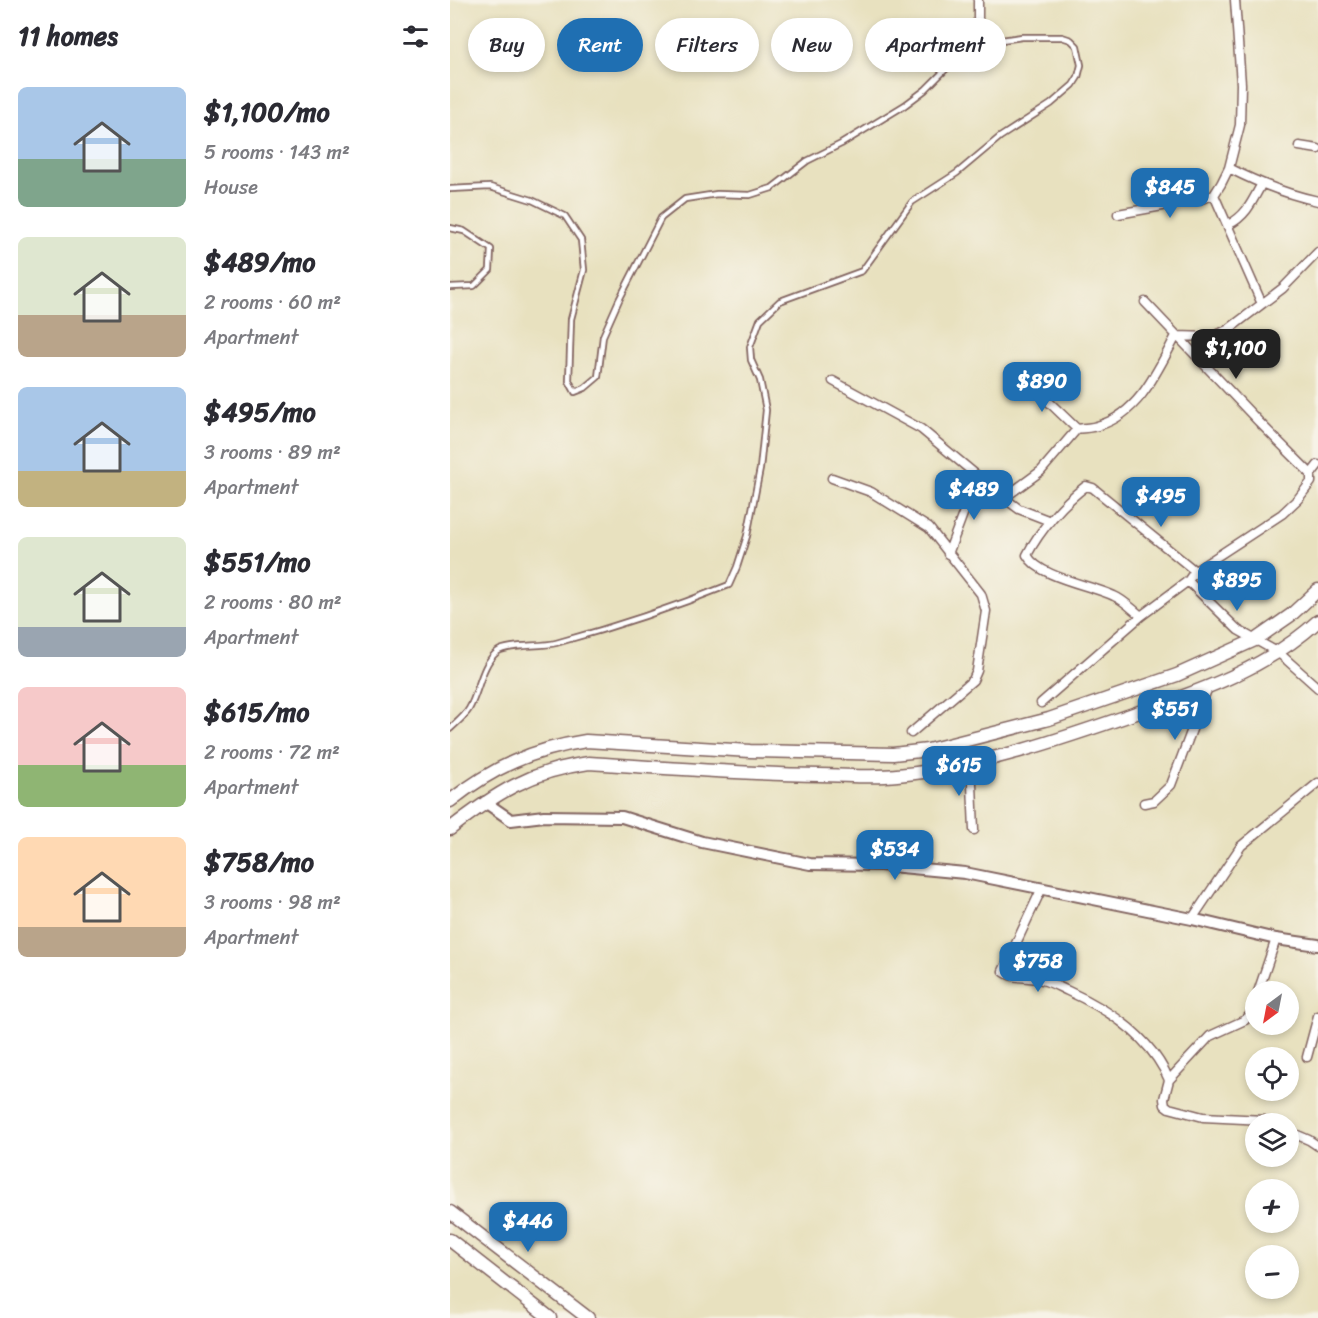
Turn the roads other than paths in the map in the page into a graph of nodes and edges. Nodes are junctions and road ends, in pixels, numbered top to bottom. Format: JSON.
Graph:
{"nodes":[{"id":1,"x":978,"y":0,"type":"edge"},
{"id":2,"x":1235,"y":0,"type":"edge"},
{"id":3,"x":978,"y":18,"type":"edge"},
{"id":4,"x":1006,"y":39,"type":"edge"},
{"id":5,"x":943,"y":72,"type":"edge"},
{"id":6,"x":1299,"y":146,"type":"dead end"},
{"id":7,"x":1318,"y":148,"type":"edge"},
{"id":8,"x":1228,"y":168,"type":"junction"},
{"id":9,"x":1261,"y":184,"type":"junction"},
{"id":10,"x":450,"y":189,"type":"edge"},
{"id":11,"x":1215,"y":195,"type":"junction"},
{"id":12,"x":1318,"y":201,"type":"edge"},
{"id":13,"x":1118,"y":214,"type":"dead end"},
{"id":14,"x":1228,"y":225,"type":"junction"},
{"id":15,"x":450,"y":228,"type":"edge"},
{"id":16,"x":1318,"y":252,"type":"edge"},
{"id":17,"x":450,"y":287,"type":"edge"},
{"id":18,"x":1145,"y":302,"type":"dead end"},
{"id":19,"x":1262,"y":304,"type":"junction"},
{"id":20,"x":1176,"y":336,"type":"junction"},
{"id":21,"x":1025,"y":379,"type":"dead end"},
{"id":22,"x":833,"y":381,"type":"dead end"},
{"id":23,"x":1077,"y":429,"type":"junction"},
{"id":24,"x":1318,"y":465,"type":"edge"},
{"id":25,"x":1311,"y":474,"type":"junction"},
{"id":26,"x":832,"y":478,"type":"dead end"},
{"id":27,"x":982,"y":478,"type":"junction"},
{"id":28,"x":1004,"y":498,"type":"junction"},
{"id":29,"x":1050,"y":521,"type":"junction"},
{"id":30,"x":948,"y":554,"type":"junction"},
{"id":31,"x":1195,"y":571,"type":"junction"},
{"id":32,"x":1188,"y":581,"type":"junction"},
{"id":33,"x":1318,"y":590,"type":"edge"},
{"id":34,"x":1141,"y":616,"type":"junction"},
{"id":35,"x":1318,"y":621,"type":"edge"},
{"id":36,"x":1255,"y":640,"type":"junction"},
{"id":37,"x":1279,"y":652,"type":"junction"},
{"id":38,"x":1208,"y":687,"type":"junction"},
{"id":39,"x":1318,"y":688,"type":"edge"},
{"id":40,"x":1041,"y":703,"type":"dead end"},
{"id":41,"x":450,"y":729,"type":"edge"},
{"id":42,"x":911,"y":733,"type":"dead end"},
{"id":43,"x":971,"y":762,"type":"junction"},
{"id":44,"x":1318,"y":783,"type":"edge"},
{"id":45,"x":450,"y":801,"type":"edge"},
{"id":46,"x":485,"y":802,"type":"junction"},
{"id":47,"x":1144,"y":803,"type":"dead end"},
{"id":48,"x":450,"y":829,"type":"edge"},
{"id":49,"x":974,"y":830,"type":"dead end"},
{"id":50,"x":1042,"y":888,"type":"junction"},
{"id":51,"x":1192,"y":920,"type":"junction"},
{"id":52,"x":1276,"y":939,"type":"junction"},
{"id":53,"x":1318,"y":945,"type":"edge"},
{"id":54,"x":1262,"y":981,"type":"edge"},
{"id":55,"x":1318,"y":1016,"type":"edge"},
{"id":56,"x":1245,"y":1020,"type":"edge"},
{"id":57,"x":1307,"y":1057,"type":"dead end"},
{"id":58,"x":1169,"y":1080,"type":"junction"},
{"id":59,"x":1245,"y":1119,"type":"edge"},
{"id":60,"x":1299,"y":1136,"type":"edge"},
{"id":61,"x":1318,"y":1146,"type":"edge"},
{"id":62,"x":450,"y":1212,"type":"edge"},
{"id":63,"x":450,"y":1240,"type":"edge"},
{"id":64,"x":550,"y":1318,"type":"edge"},
{"id":65,"x":588,"y":1318,"type":"edge"}],
"edges":[{"from":1,"to":3,"type":"street"},
{"from":2,"to":8,"type":"street"},
{"from":4,"to":41,"type":"lane"},
{"from":5,"to":10,"type":"lane"},
{"from":6,"to":7,"type":"street"},
{"from":8,"to":9,"type":"street"},
{"from":8,"to":11,"type":"street"},
{"from":9,"to":12,"type":"street"},
{"from":9,"to":14,"type":"street"},
{"from":11,"to":13,"type":"street"},
{"from":11,"to":14,"type":"street"},
{"from":14,"to":19,"type":"street"},
{"from":15,"to":17,"type":"lane"},
{"from":16,"to":19,"type":"street"},
{"from":18,"to":20,"type":"street"},
{"from":19,"to":20,"type":"street"},
{"from":20,"to":23,"type":"street"},
{"from":20,"to":25,"type":"street"},
{"from":21,"to":23,"type":"street"},
{"from":22,"to":27,"type":"street"},
{"from":23,"to":28,"type":"street"},
{"from":24,"to":25,"type":"street"},
{"from":25,"to":31,"type":"street"},
{"from":26,"to":30,"type":"street"},
{"from":27,"to":28,"type":"street"},
{"from":27,"to":30,"type":"street"},
{"from":28,"to":29,"type":"street"},
{"from":29,"to":31,"type":"street"},
{"from":29,"to":34,"type":"street"},
{"from":30,"to":42,"type":"street"},
{"from":31,"to":32,"type":"street"},
{"from":32,"to":34,"type":"street"},
{"from":32,"to":36,"type":"street"},
{"from":33,"to":36,"type":"main road"},
{"from":34,"to":40,"type":"street"},
{"from":35,"to":37,"type":"main road"},
{"from":36,"to":37,"type":"street"},
{"from":36,"to":45,"type":"main road"},
{"from":37,"to":38,"type":"main road"},
{"from":37,"to":39,"type":"street"},
{"from":38,"to":43,"type":"main road"},
{"from":38,"to":47,"type":"street"},
{"from":43,"to":46,"type":"main road"},
{"from":43,"to":49,"type":"street"},
{"from":44,"to":51,"type":"street"},
{"from":46,"to":48,"type":"main road"},
{"from":46,"to":50,"type":"street"},
{"from":50,"to":51,"type":"street"},
{"from":50,"to":58,"type":"street"},
{"from":51,"to":52,"type":"street"},
{"from":52,"to":53,"type":"street"},
{"from":52,"to":54,"type":"street"},
{"from":55,"to":57,"type":"street"},
{"from":56,"to":58,"type":"street"},
{"from":58,"to":59,"type":"street"},
{"from":60,"to":61,"type":"street"},
{"from":62,"to":65,"type":"main road"},
{"from":63,"to":64,"type":"main road"}]}
